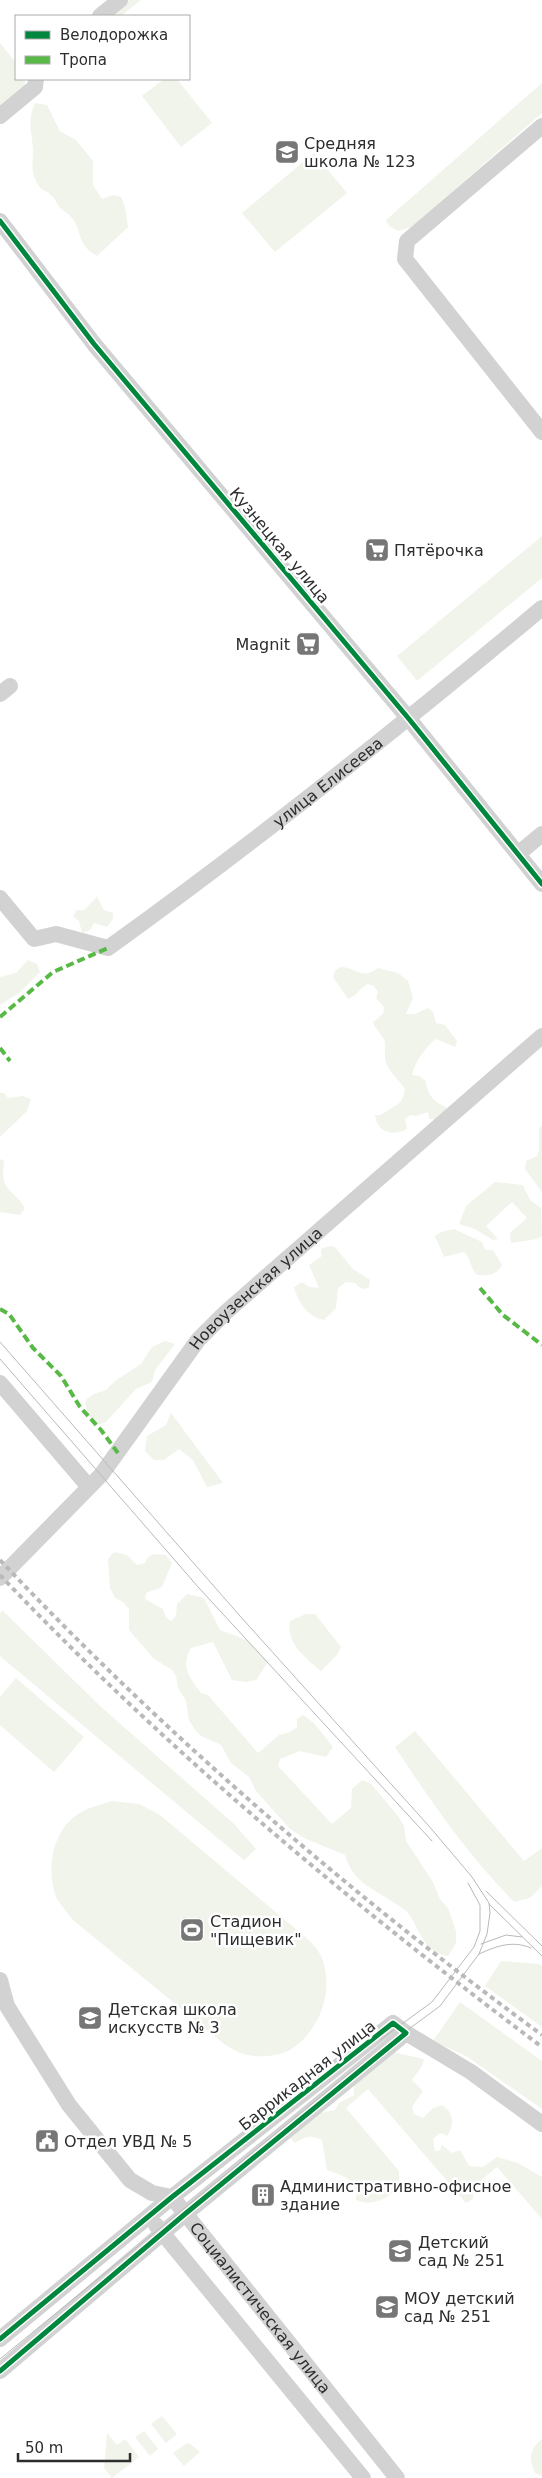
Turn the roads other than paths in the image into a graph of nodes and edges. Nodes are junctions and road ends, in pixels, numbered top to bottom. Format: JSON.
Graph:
{"nodes":[{"id":1,"x":120,"y":0,"type":"edge"},
{"id":2,"x":101,"y":15,"type":"edge"},
{"id":3,"x":36,"y":80,"type":"edge"},
{"id":4,"x":0,"y":116,"type":"edge"},
{"id":5,"x":542,"y":126,"type":"edge"},
{"id":6,"x":0,"y":221,"type":"edge"},
{"id":7,"x":542,"y":432,"type":"edge"},
{"id":8,"x":542,"y":608,"type":"edge"},
{"id":9,"x":409,"y":719,"type":"junction"},
{"id":10,"x":542,"y":834,"type":"edge"},
{"id":11,"x":518,"y":854,"type":"junction"},
{"id":12,"x":542,"y":884,"type":"edge"},
{"id":13,"x":0,"y":898,"type":"edge"},
{"id":14,"x":542,"y":1036,"type":"edge"},
{"id":15,"x":0,"y":1383,"type":"edge"},
{"id":16,"x":89,"y":1487,"type":"junction"},
{"id":17,"x":2,"y":1576,"type":"edge"},
{"id":18,"x":0,"y":1980,"type":"edge"},
{"id":19,"x":406,"y":2033,"type":"junction"},
{"id":20,"x":542,"y":2124,"type":"edge"},
{"id":21,"x":172,"y":2197,"type":"junction"},
{"id":22,"x":185,"y":2214,"type":"junction"},
{"id":23,"x":151,"y":2216,"type":"junction"},
{"id":24,"x":163,"y":2233,"type":"junction"},
{"id":25,"x":0,"y":2339,"type":"edge"},
{"id":26,"x":0,"y":2371,"type":"edge"},
{"id":27,"x":363,"y":2478,"type":"edge"},
{"id":28,"x":397,"y":2478,"type":"edge"}],
"edges":[{"from":1,"to":2,"type":"street"},
{"from":3,"to":4,"type":"street"},
{"from":5,"to":7,"type":"street"},
{"from":6,"to":9,"type":"street","name":"Кузнецкая улица"},
{"from":8,"to":9,"type":"street","name":"улица Елисеева"},
{"from":9,"to":11,"type":"street","name":"Кузнецкая улица"},
{"from":9,"to":13,"type":"street","name":"улица Елисеева"},
{"from":10,"to":11,"type":"street"},
{"from":11,"to":12,"type":"street","name":"Кузнецкая улица"},
{"from":14,"to":16,"type":"street","name":"Новоузенская улица"},
{"from":15,"to":16,"type":"street"},
{"from":16,"to":17,"type":"street","name":"Новоузенская улица"},
{"from":18,"to":21,"type":"street"},
{"from":19,"to":20,"type":"street"},
{"from":19,"to":21,"type":"street","name":"Баррикадная улица"},
{"from":19,"to":22,"type":"street","name":"Баррикадная улица"},
{"from":21,"to":22,"type":"street","name":"Социалистическая улица"},
{"from":21,"to":23,"type":"street","name":"Баррикадная улица"},
{"from":22,"to":24,"type":"street","name":"Баррикадная улица"},
{"from":22,"to":28,"type":"street","name":"Социалистическая улица"},
{"from":23,"to":24,"type":"street","name":"Социалистическая улица"},
{"from":23,"to":25,"type":"street","name":"Баррикадная улица"},
{"from":24,"to":26,"type":"street","name":"Баррикадная улица"},
{"from":24,"to":27,"type":"street","name":"Социалистическая улица"}]}
